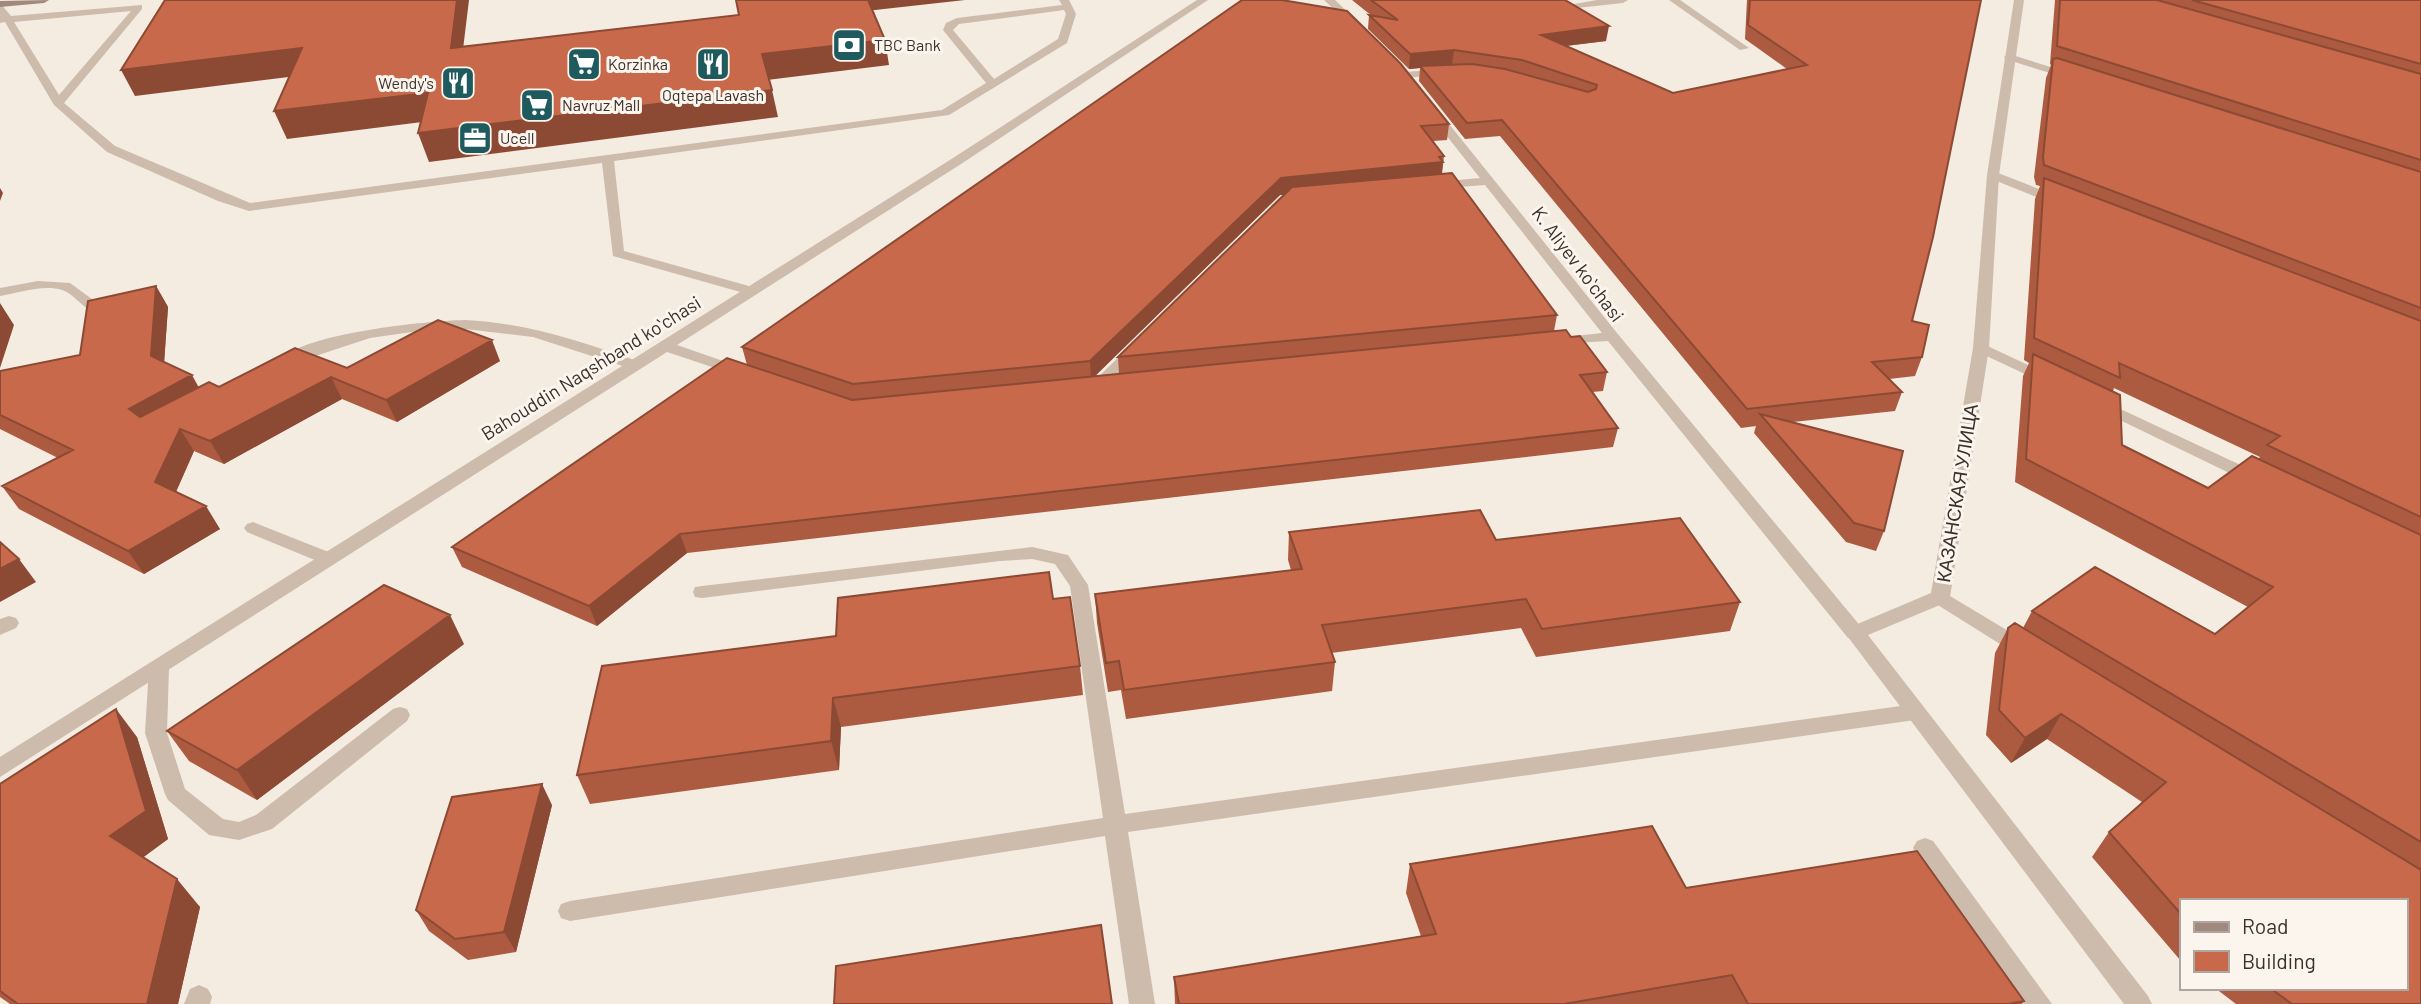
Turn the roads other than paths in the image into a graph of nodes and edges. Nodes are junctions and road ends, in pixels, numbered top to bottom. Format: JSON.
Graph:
{"nodes":[{"id":1,"x":44,"y":0,"type":"edge"},
{"id":2,"x":1203,"y":0,"type":"edge"},
{"id":3,"x":1329,"y":0,"type":"edge"},
{"id":4,"x":1623,"y":0,"type":"edge"},
{"id":5,"x":1674,"y":0,"type":"edge"},
{"id":6,"x":2019,"y":0,"type":"edge"},
{"id":7,"x":1066,"y":4,"type":"edge"},
{"id":8,"x":0,"y":5,"type":"edge"},
{"id":9,"x":1568,"y":6,"type":"edge"},
{"id":10,"x":4,"y":19,"type":"edge"},
{"id":11,"x":1368,"y":37,"type":"edge"},
{"id":12,"x":1744,"y":48,"type":"dead end"},
{"id":13,"x":2010,"y":57,"type":"junction"},
{"id":14,"x":1457,"y":72,"type":"edge"},
{"id":15,"x":2076,"y":78,"type":"edge"},
{"id":16,"x":993,"y":85,"type":"junction"},
{"id":17,"x":58,"y":103,"type":"junction"},
{"id":18,"x":608,"y":158,"type":"junction"},
{"id":19,"x":1993,"y":175,"type":"junction"},
{"id":20,"x":1489,"y":181,"type":"junction"},
{"id":21,"x":1422,"y":187,"type":"edge"},
{"id":22,"x":2071,"y":206,"type":"edge"},
{"id":23,"x":751,"y":291,"type":"junction"},
{"id":24,"x":0,"y":292,"type":"edge"},
{"id":25,"x":100,"y":310,"type":"edge"},
{"id":26,"x":1612,"y":336,"type":"junction"},
{"id":27,"x":1144,"y":340,"type":"edge"},
{"id":28,"x":1542,"y":343,"type":"edge"},
{"id":29,"x":665,"y":346,"type":"junction"},
{"id":30,"x":1981,"y":348,"type":"junction"},
{"id":31,"x":635,"y":365,"type":"junction"},
{"id":32,"x":266,"y":371,"type":"edge"},
{"id":33,"x":754,"y":376,"type":"edge"},
{"id":34,"x":1125,"y":384,"type":"edge"},
{"id":35,"x":2057,"y":384,"type":"edge"},
{"id":36,"x":2082,"y":396,"type":"edge"},
{"id":37,"x":2270,"y":486,"type":"edge"},
{"id":38,"x":253,"y":528,"type":"dead end"},
{"id":39,"x":329,"y":559,"type":"junction"},
{"id":40,"x":702,"y":592,"type":"dead end"},
{"id":41,"x":1940,"y":597,"type":"junction"},
{"id":42,"x":1855,"y":633,"type":"junction"},
{"id":43,"x":2046,"y":663,"type":"edge"},
{"id":44,"x":159,"y":667,"type":"junction"},
{"id":45,"x":1915,"y":712,"type":"junction"},
{"id":46,"x":400,"y":715,"type":"dead end"},
{"id":47,"x":0,"y":768,"type":"edge"},
{"id":48,"x":1115,"y":825,"type":"junction"},
{"id":49,"x":1925,"y":848,"type":"dead end"},
{"id":50,"x":570,"y":911,"type":"dead end"},
{"id":51,"x":1142,"y":1004,"type":"edge"},
{"id":52,"x":2039,"y":1004,"type":"edge"},
{"id":53,"x":2139,"y":1004,"type":"edge"}],
"edges":[{"from":1,"to":8,"type":"main road"},
{"from":2,"to":23,"type":"street","name":"Bahouddin Naqshband koʻchasi"},
{"from":3,"to":11,"type":"street"},
{"from":4,"to":9,"type":"street"},
{"from":5,"to":12,"type":"street"},
{"from":6,"to":13,"type":"street","name":"КАЗАНСКАЯ УЛИЦА"},
{"from":7,"to":16,"type":"street"},
{"from":7,"to":16,"type":"street"},
{"from":8,"to":10,"type":"street"},
{"from":10,"to":17,"type":"street"},
{"from":10,"to":17,"type":"street"},
{"from":13,"to":15,"type":"street"},
{"from":13,"to":19,"type":"street","name":"КАЗАНСКАЯ УЛИЦА"},
{"from":14,"to":20,"type":"street","name":"K. Aliyev koʻchasi"},
{"from":16,"to":18,"type":"street"},
{"from":17,"to":18,"type":"street"},
{"from":18,"to":23,"type":"street"},
{"from":19,"to":22,"type":"street"},
{"from":19,"to":30,"type":"street","name":"КАЗАНСКАЯ УЛИЦА"},
{"from":20,"to":21,"type":"street"},
{"from":20,"to":26,"type":"street","name":"K. Aliyev koʻchasi"},
{"from":23,"to":29,"type":"street","name":"Bahouddin Naqshband koʻchasi"},
{"from":24,"to":25,"type":"street"},
{"from":26,"to":28,"type":"street","name":"K. Aliyev koʻchasi"},
{"from":26,"to":42,"type":"street"},
{"from":27,"to":34,"type":"street"},
{"from":29,"to":31,"type":"street","name":"Bahouddin Naqshband koʻchasi"},
{"from":29,"to":33,"type":"street"},
{"from":30,"to":35,"type":"street"},
{"from":30,"to":41,"type":"street","name":"КАЗАНСКАЯ УЛИЦА"},
{"from":31,"to":32,"type":"street"},
{"from":31,"to":39,"type":"street","name":"Bahouddin Naqshband koʻchasi"},
{"from":36,"to":37,"type":"street"},
{"from":38,"to":39,"type":"street"},
{"from":39,"to":44,"type":"street","name":"Bahouddin Naqshband koʻchasi"},
{"from":40,"to":48,"type":"street"},
{"from":41,"to":42,"type":"street","name":"КАЗАНСКАЯ УЛИЦА"},
{"from":41,"to":43,"type":"street"},
{"from":42,"to":45,"type":"street"},
{"from":44,"to":46,"type":"street"},
{"from":44,"to":47,"type":"street","name":"Bahouddin Naqshband koʻchasi"},
{"from":45,"to":48,"type":"street"},
{"from":45,"to":53,"type":"street"},
{"from":48,"to":50,"type":"street"},
{"from":48,"to":51,"type":"street"},
{"from":49,"to":52,"type":"street"}]}
